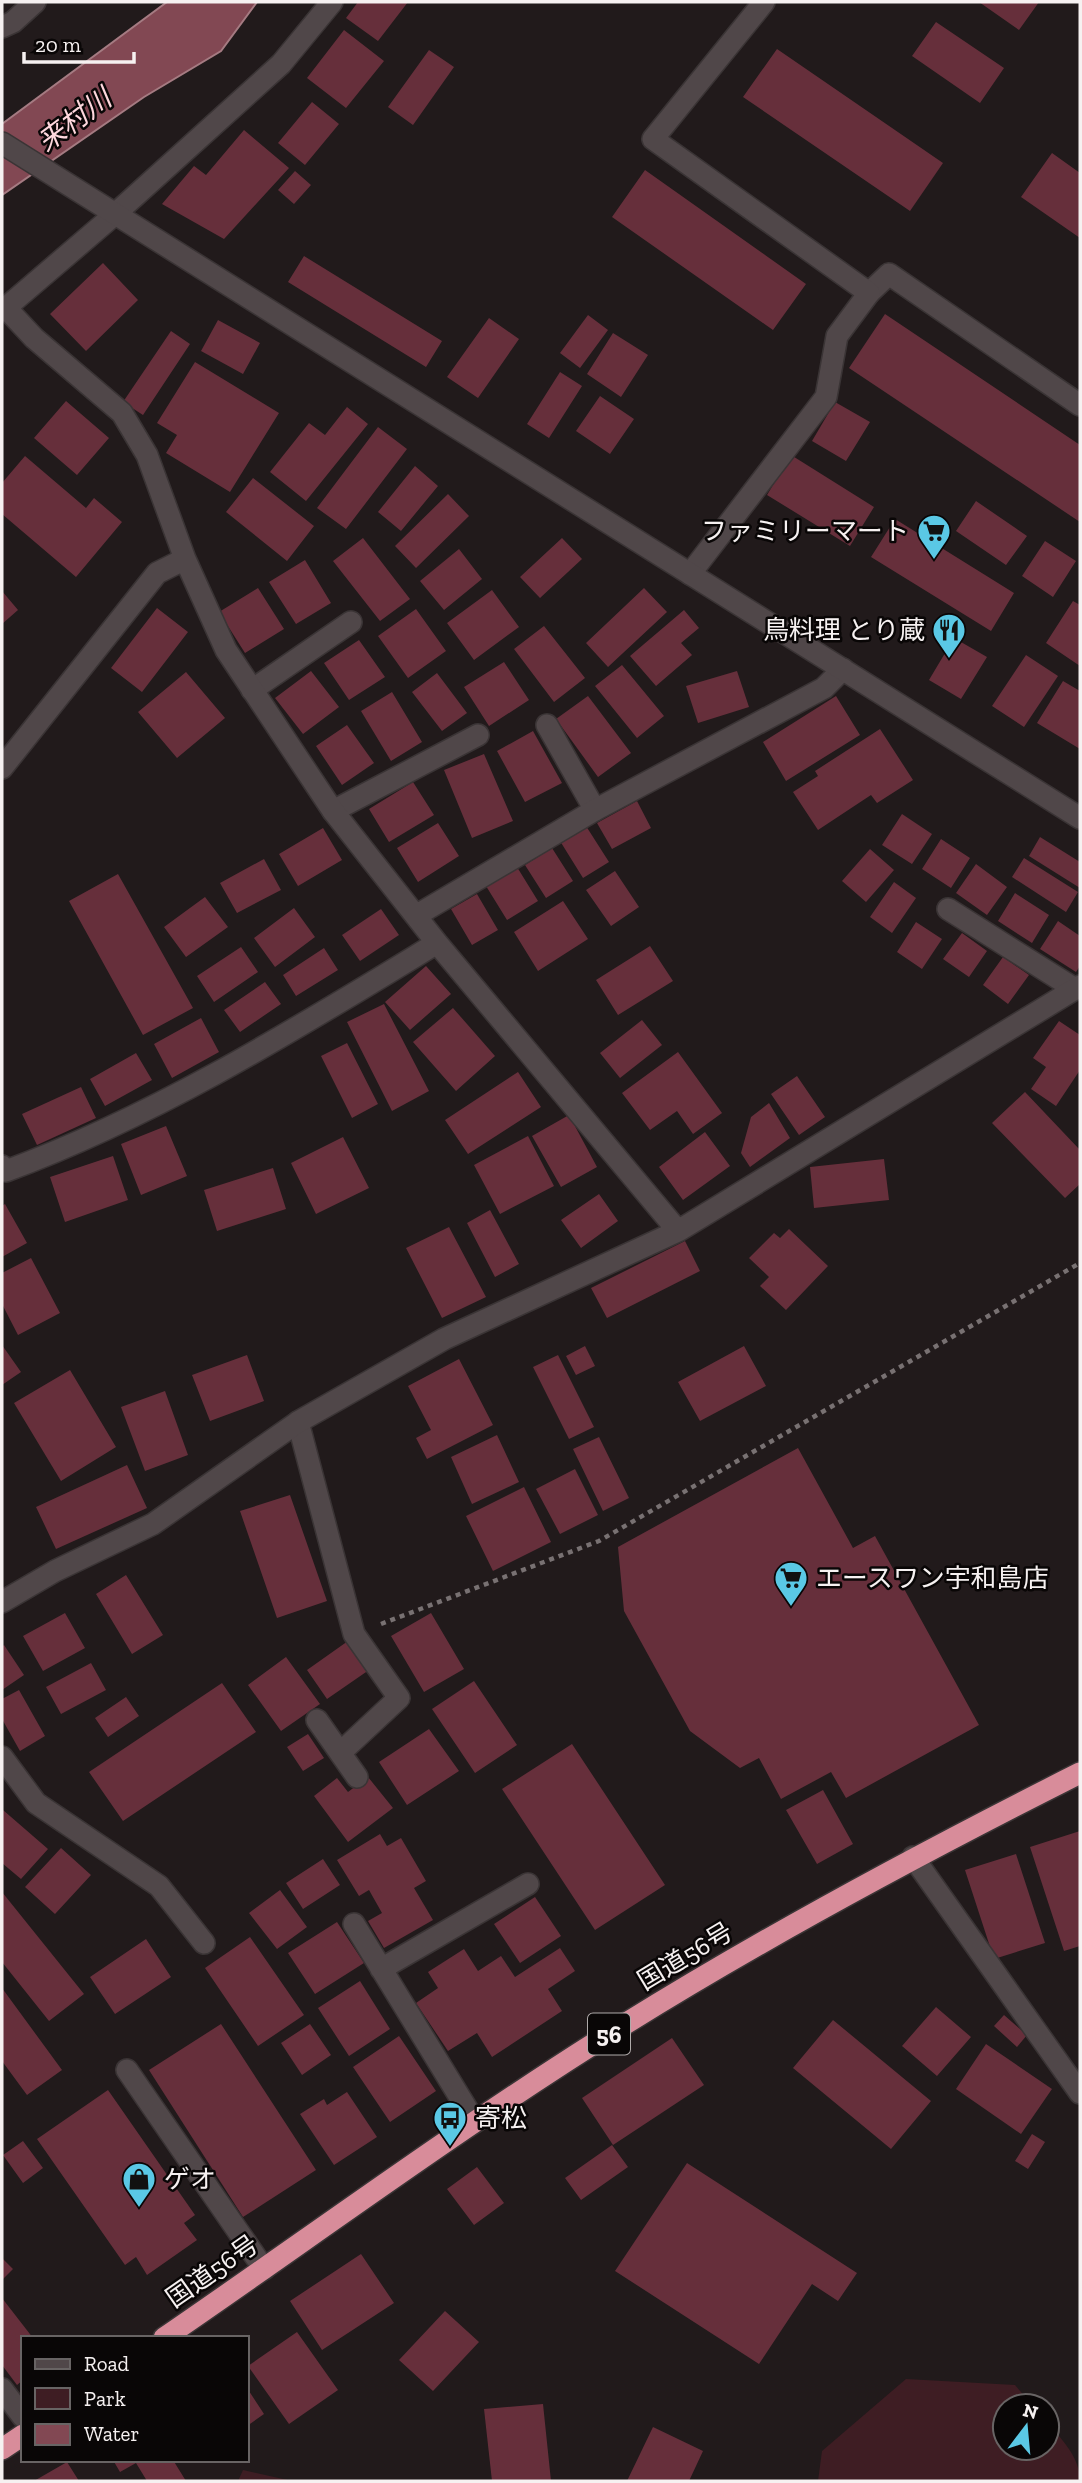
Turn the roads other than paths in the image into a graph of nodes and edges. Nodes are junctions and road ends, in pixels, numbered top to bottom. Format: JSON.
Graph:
{"nodes":[{"id":1,"x":35,"y":2,"type":"edge"},
{"id":2,"x":332,"y":2,"type":"edge"},
{"id":3,"x":764,"y":2,"type":"edge"},
{"id":4,"x":2,"y":27,"type":"edge"},
{"id":5,"x":2,"y":143,"type":"edge"},
{"id":6,"x":114,"y":215,"type":"junction"},
{"id":7,"x":869,"y":293,"type":"junction"},
{"id":8,"x":4,"y":310,"type":"edge"},
{"id":9,"x":1080,"y":405,"type":"edge"},
{"id":10,"x":185,"y":559,"type":"junction"},
{"id":11,"x":690,"y":574,"type":"junction"},
{"id":12,"x":351,"y":622,"type":"dead end"},
{"id":13,"x":843,"y":669,"type":"junction"},
{"id":14,"x":252,"y":690,"type":"junction"},
{"id":15,"x":547,"y":724,"type":"dead end"},
{"id":16,"x":478,"y":736,"type":"dead end"},
{"id":17,"x":2,"y":768,"type":"edge"},
{"id":18,"x":594,"y":810,"type":"junction"},
{"id":19,"x":333,"y":811,"type":"junction"},
{"id":20,"x":1080,"y":818,"type":"edge"},
{"id":21,"x":948,"y":909,"type":"dead end"},
{"id":22,"x":417,"y":915,"type":"junction"},
{"id":23,"x":438,"y":943,"type":"junction"},
{"id":24,"x":1077,"y":988,"type":"edge"},
{"id":25,"x":3,"y":1170,"type":"edge"},
{"id":26,"x":678,"y":1231,"type":"junction"},
{"id":27,"x":298,"y":1422,"type":"junction"},
{"id":28,"x":2,"y":1602,"type":"edge"},
{"id":29,"x":317,"y":1720,"type":"dead end"},
{"id":30,"x":340,"y":1753,"type":"junction"},
{"id":31,"x":2,"y":1757,"type":"edge"},
{"id":32,"x":1080,"y":1773,"type":"edge"},
{"id":33,"x":357,"y":1777,"type":"dead end"},
{"id":34,"x":913,"y":1857,"type":"junction"},
{"id":35,"x":528,"y":1884,"type":"dead end"},
{"id":36,"x":354,"y":1924,"type":"dead end"},
{"id":37,"x":204,"y":1943,"type":"dead end"},
{"id":38,"x":381,"y":1969,"type":"junction"},
{"id":39,"x":127,"y":2070,"type":"dead end"},
{"id":40,"x":1080,"y":2093,"type":"edge"},
{"id":41,"x":475,"y":2122,"type":"junction"},
{"id":42,"x":264,"y":2269,"type":"junction"},
{"id":43,"x":167,"y":2336,"type":"edge"},
{"id":44,"x":2,"y":2389,"type":"edge"},
{"id":45,"x":21,"y":2414,"type":"edge"},
{"id":46,"x":21,"y":2436,"type":"edge"},
{"id":47,"x":2,"y":2449,"type":"edge"}],
"edges":[{"from":1,"to":4,"type":"street"},
{"from":2,"to":6,"type":"street"},
{"from":3,"to":7,"type":"street"},
{"from":5,"to":6,"type":"street"},
{"from":6,"to":8,"type":"street"},
{"from":6,"to":11,"type":"street"},
{"from":7,"to":9,"type":"street"},
{"from":7,"to":11,"type":"street"},
{"from":8,"to":10,"type":"street"},
{"from":10,"to":14,"type":"street"},
{"from":10,"to":17,"type":"street"},
{"from":11,"to":13,"type":"street"},
{"from":12,"to":14,"type":"street"},
{"from":13,"to":18,"type":"street"},
{"from":13,"to":20,"type":"street"},
{"from":14,"to":19,"type":"street"},
{"from":15,"to":18,"type":"street"},
{"from":16,"to":19,"type":"street"},
{"from":18,"to":22,"type":"street"},
{"from":19,"to":22,"type":"street"},
{"from":21,"to":24,"type":"street"},
{"from":22,"to":23,"type":"street"},
{"from":23,"to":25,"type":"street"},
{"from":23,"to":26,"type":"street"},
{"from":24,"to":26,"type":"street"},
{"from":26,"to":27,"type":"street"},
{"from":27,"to":28,"type":"street"},
{"from":27,"to":30,"type":"street"},
{"from":29,"to":30,"type":"street"},
{"from":30,"to":33,"type":"street"},
{"from":31,"to":37,"type":"street"},
{"from":32,"to":34,"type":"highway","name":"国道56号","number":"56"},
{"from":34,"to":40,"type":"street"},
{"from":34,"to":41,"type":"highway","name":"国道56号","number":"56"},
{"from":35,"to":38,"type":"street"},
{"from":36,"to":38,"type":"street"},
{"from":38,"to":41,"type":"street"},
{"from":39,"to":42,"type":"street"},
{"from":41,"to":42,"type":"highway","name":"国道56号","number":"56"},
{"from":42,"to":43,"type":"highway","name":"国道56号","number":"56"},
{"from":44,"to":45,"type":"street"},
{"from":46,"to":47,"type":"highway"}]}
